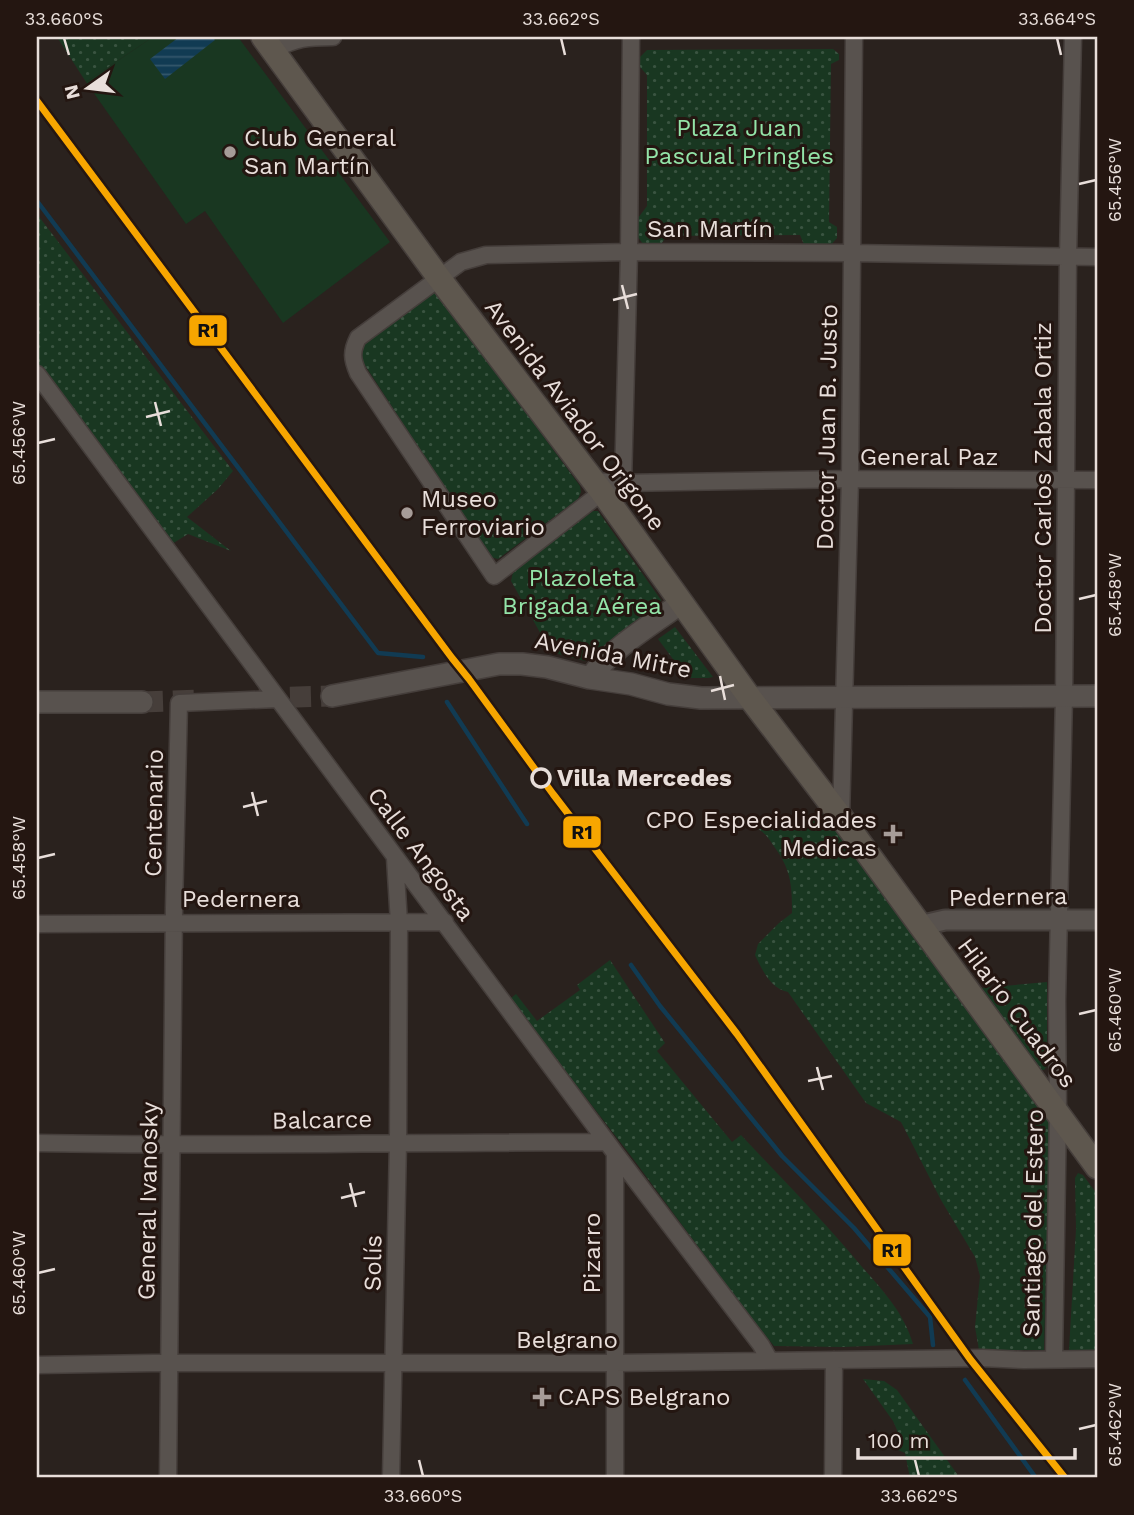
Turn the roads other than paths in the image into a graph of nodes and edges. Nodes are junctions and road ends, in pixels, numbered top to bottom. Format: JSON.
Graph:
{"nodes":[{"id":1,"x":333,"y":37,"type":"edge"},
{"id":2,"x":631,"y":37,"type":"edge"},
{"id":3,"x":854,"y":37,"type":"edge"},
{"id":4,"x":1073,"y":37,"type":"edge"},
{"id":5,"x":268,"y":43,"type":"edge"},
{"id":6,"x":629,"y":252,"type":"junction"},
{"id":7,"x":852,"y":253,"type":"junction"},
{"id":8,"x":1068,"y":257,"type":"junction"},
{"id":9,"x":1097,"y":257,"type":"edge"},
{"id":10,"x":439,"y":278,"type":"junction"},
{"id":11,"x":37,"y":374,"type":"edge"},
{"id":12,"x":850,"y":479,"type":"junction"},
{"id":13,"x":1065,"y":480,"type":"junction"},
{"id":14,"x":1097,"y":480,"type":"edge"},
{"id":15,"x":623,"y":483,"type":"junction"},
{"id":16,"x":602,"y":493,"type":"junction"},
{"id":17,"x":681,"y":603,"type":"junction"},
{"id":18,"x":590,"y":678,"type":"junction"},
{"id":19,"x":332,"y":696,"type":"tunnel mouth"},
{"id":20,"x":1065,"y":696,"type":"junction"},
{"id":21,"x":1097,"y":696,"type":"edge"},
{"id":22,"x":844,"y":697,"type":"junction"},
{"id":23,"x":750,"y":698,"type":"junction"},
{"id":24,"x":277,"y":699,"type":"junction"},
{"id":25,"x":37,"y":702,"type":"edge"},
{"id":26,"x":142,"y":702,"type":"tunnel mouth"},
{"id":27,"x":841,"y":817,"type":"junction"},
{"id":28,"x":395,"y":857,"type":"junction"},
{"id":29,"x":1059,"y":920,"type":"junction"},
{"id":30,"x":1097,"y":920,"type":"edge"},
{"id":31,"x":444,"y":922,"type":"junction"},
{"id":32,"x":174,"y":923,"type":"junction"},
{"id":33,"x":399,"y":923,"type":"junction"},
{"id":34,"x":37,"y":924,"type":"edge"},
{"id":35,"x":919,"y":926,"type":"junction"},
{"id":36,"x":1058,"y":1112,"type":"junction"},
{"id":37,"x":398,"y":1142,"type":"junction"},
{"id":38,"x":37,"y":1143,"type":"edge"},
{"id":39,"x":1078,"y":1144,"type":"edge"},
{"id":40,"x":172,"y":1145,"type":"junction"},
{"id":41,"x":611,"y":1148,"type":"junction"},
{"id":42,"x":1097,"y":1167,"type":"edge"},
{"id":43,"x":1054,"y":1359,"type":"junction"},
{"id":44,"x":1097,"y":1359,"type":"edge"},
{"id":45,"x":834,"y":1360,"type":"junction"},
{"id":46,"x":770,"y":1361,"type":"junction"},
{"id":47,"x":170,"y":1363,"type":"junction"},
{"id":48,"x":393,"y":1363,"type":"junction"},
{"id":49,"x":615,"y":1363,"type":"junction"},
{"id":50,"x":37,"y":1364,"type":"edge"},
{"id":51,"x":169,"y":1478,"type":"edge"},
{"id":52,"x":391,"y":1478,"type":"edge"},
{"id":53,"x":615,"y":1478,"type":"edge"},
{"id":54,"x":833,"y":1478,"type":"edge"}],
"edges":[{"from":1,"to":5,"type":"street"},
{"from":2,"to":6,"type":"street"},
{"from":3,"to":7,"type":"street","name":"Doctor Juan B. Justo"},
{"from":4,"to":8,"type":"street","name":"Doctor Carlos Zabala Ortiz"},
{"from":5,"to":10,"type":"main road","name":"Avenida Aviador Origone"},
{"from":6,"to":7,"type":"street","name":"San Martín"},
{"from":6,"to":10,"type":"street","name":"San Martín"},
{"from":6,"to":15,"type":"street"},
{"from":7,"to":8,"type":"street","name":"San Martín"},
{"from":7,"to":12,"type":"street","name":"Doctor Juan B. Justo"},
{"from":8,"to":9,"type":"street","name":"San Martín"},
{"from":8,"to":13,"type":"street","name":"Doctor Carlos Zabala Ortiz"},
{"from":10,"to":16,"type":"main road","name":"Avenida Aviador Origone"},
{"from":10,"to":16,"type":"street","name":"San Martín"},
{"from":11,"to":24,"type":"street","name":"Calle Angosta"},
{"from":12,"to":13,"type":"street","name":"General Paz"},
{"from":12,"to":15,"type":"street","name":"General Paz"},
{"from":12,"to":22,"type":"street","name":"Doctor Juan B. Justo"},
{"from":13,"to":14,"type":"street","name":"General Paz"},
{"from":13,"to":20,"type":"street","name":"Doctor Carlos Zabala Ortiz"},
{"from":15,"to":16,"type":"street","name":"General Paz"},
{"from":15,"to":16,"type":"street"},
{"from":16,"to":17,"type":"main road","name":"Avenida Aviador Origone"},
{"from":17,"to":18,"type":"main road"},
{"from":17,"to":23,"type":"main road","name":"Avenida Aviador Origone"},
{"from":18,"to":19,"type":"main road","name":"Avenida Mitre"},
{"from":18,"to":23,"type":"main road","name":"Avenida Mitre"},
{"from":20,"to":21,"type":"main road","name":"Avenida Mitre"},
{"from":20,"to":22,"type":"main road","name":"Avenida Mitre"},
{"from":20,"to":29,"type":"street","name":"Doctor Carlos Zabala Ortiz"},
{"from":22,"to":23,"type":"main road","name":"Avenida Mitre"},
{"from":22,"to":27,"type":"street","name":"Doctor Juan B. Justo"},
{"from":23,"to":27,"type":"main road","name":"Avenida Aviador Origone"},
{"from":24,"to":28,"type":"street","name":"Calle Angosta"},
{"from":24,"to":32,"type":"street","name":"Centenario"},
{"from":25,"to":26,"type":"main road"},
{"from":27,"to":35,"type":"main road","name":"Avenida Aviador Origone"},
{"from":28,"to":31,"type":"street","name":"Calle Angosta"},
{"from":28,"to":33,"type":"street","name":"Solís"},
{"from":29,"to":30,"type":"street","name":"Pedernera"},
{"from":29,"to":35,"type":"street","name":"Pedernera"},
{"from":29,"to":36,"type":"street","name":"Santiago del Estero"},
{"from":31,"to":33,"type":"street","name":"Pedernera"},
{"from":31,"to":41,"type":"street","name":"Calle Angosta"},
{"from":32,"to":33,"type":"street","name":"Pedernera"},
{"from":32,"to":34,"type":"street","name":"Pedernera"},
{"from":32,"to":40,"type":"street","name":"General Ivanosky"},
{"from":33,"to":37,"type":"street","name":"Solís"},
{"from":35,"to":36,"type":"main road","name":"Hilario Cuadros"},
{"from":36,"to":39,"type":"main road","name":"Hilario Cuadros"},
{"from":37,"to":40,"type":"street","name":"Balcarce"},
{"from":37,"to":41,"type":"street","name":"Balcarce"},
{"from":37,"to":48,"type":"street","name":"Solís"},
{"from":38,"to":40,"type":"street","name":"Balcarce"},
{"from":39,"to":42,"type":"main road","name":"Hilario Cuadros"},
{"from":39,"to":43,"type":"street","name":"Santiago del Estero"},
{"from":40,"to":47,"type":"street","name":"General Ivanosky"},
{"from":41,"to":46,"type":"street","name":"Calle Angosta"},
{"from":41,"to":49,"type":"street","name":"Pizarro"},
{"from":43,"to":44,"type":"street","name":"Belgrano"},
{"from":43,"to":45,"type":"street","name":"Belgrano"},
{"from":45,"to":46,"type":"street","name":"Belgrano"},
{"from":45,"to":54,"type":"street"},
{"from":46,"to":49,"type":"street","name":"Belgrano"},
{"from":47,"to":48,"type":"street","name":"Belgrano"},
{"from":47,"to":50,"type":"street","name":"Belgrano"},
{"from":47,"to":51,"type":"street","name":"General Ivanosky"},
{"from":48,"to":49,"type":"street","name":"Belgrano"},
{"from":48,"to":52,"type":"street","name":"Solís"},
{"from":49,"to":53,"type":"street","name":"Pizarro"}]}
